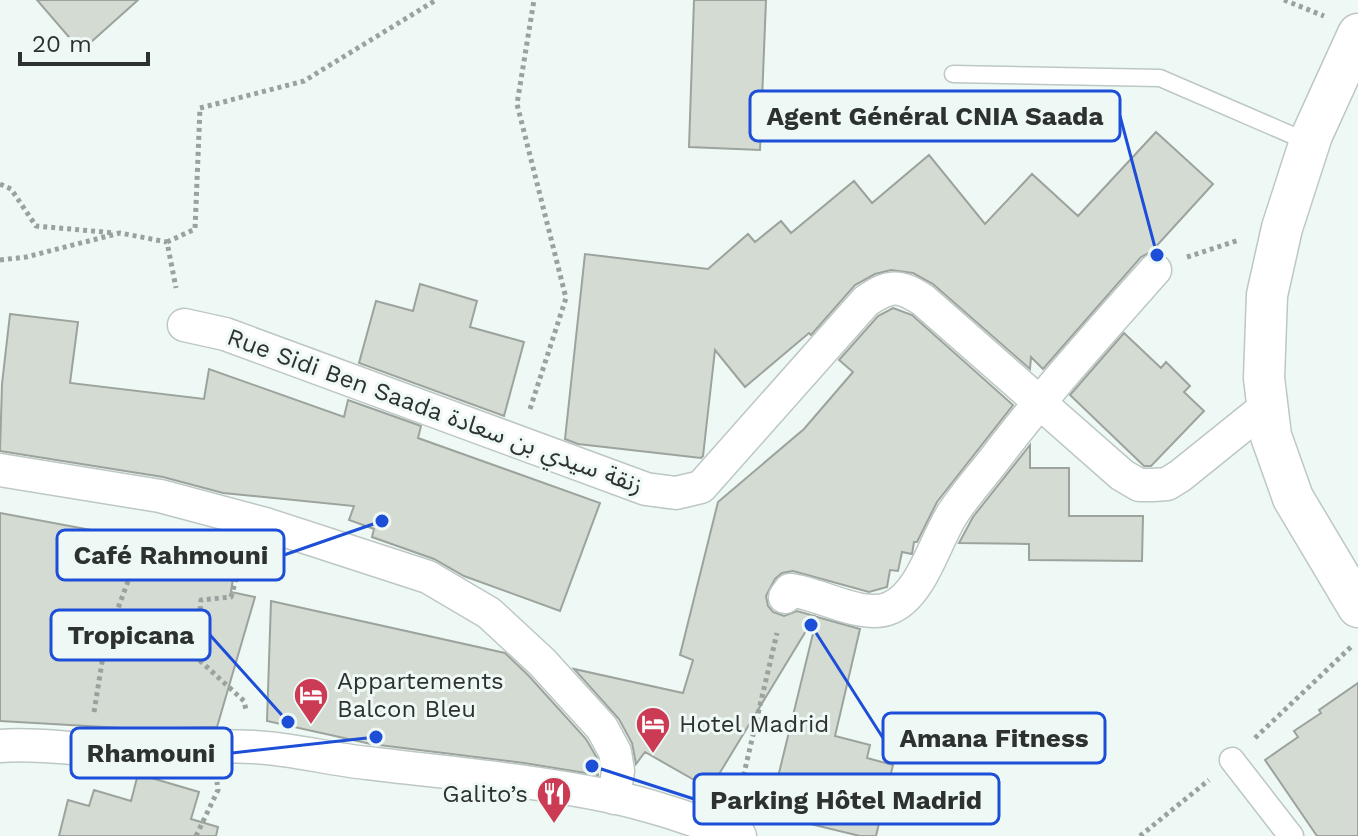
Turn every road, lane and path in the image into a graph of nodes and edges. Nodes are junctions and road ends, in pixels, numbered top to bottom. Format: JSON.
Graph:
{"nodes":[{"id":1,"x":436,"y":0,"type":"edge"},
{"id":2,"x":534,"y":0,"type":"edge"},
{"id":3,"x":1358,"y":34,"type":"edge"},
{"id":4,"x":953,"y":74,"type":"dead end"},
{"id":5,"x":1310,"y":143,"type":"junction"},
{"id":6,"x":0,"y":184,"type":"edge"},
{"id":7,"x":1282,"y":228,"type":"junction"},
{"id":8,"x":120,"y":233,"type":"junction"},
{"id":9,"x":167,"y":242,"type":"junction"},
{"id":10,"x":0,"y":260,"type":"edge"},
{"id":11,"x":1155,"y":270,"type":"joint"},
{"id":12,"x":184,"y":325,"type":"joint"},
{"id":13,"x":1038,"y":401,"type":"junction"},
{"id":14,"x":1267,"y":406,"type":"junction"},
{"id":15,"x":519,"y":445,"type":"junction"},
{"id":16,"x":0,"y":470,"type":"edge"},
{"id":17,"x":160,"y":496,"type":"junction"},
{"id":18,"x":265,"y":524,"type":"junction"},
{"id":19,"x":785,"y":597,"type":"joint"},
{"id":20,"x":1358,"y":607,"type":"edge"},
{"id":21,"x":110,"y":630,"type":"dead end"},
{"id":22,"x":105,"y":644,"type":"dead end"},
{"id":23,"x":0,"y":746,"type":"edge"},
{"id":24,"x":253,"y":747,"type":"junction"},
{"id":25,"x":89,"y":749,"type":"junction"},
{"id":26,"x":1232,"y":760,"type":"dead end"},
{"id":27,"x":614,"y":798,"type":"junction"},
{"id":28,"x":205,"y":816,"type":"dead end"},
{"id":29,"x":735,"y":834,"type":"edge"},
{"id":30,"x":196,"y":836,"type":"edge"},
{"id":31,"x":1291,"y":836,"type":"edge"}],
"edges":[{"from":1,"to":9,"type":"path"},
{"from":2,"to":15,"type":"path"},
{"from":3,"to":5,"type":"street"},
{"from":4,"to":5,"type":"lane"},
{"from":5,"to":7,"type":"street"},
{"from":6,"to":8,"type":"path"},
{"from":7,"to":11,"type":"path"},
{"from":7,"to":14,"type":"street"},
{"from":8,"to":9,"type":"path"},
{"from":8,"to":10,"type":"path"},
{"from":9,"to":12,"type":"path"},
{"from":11,"to":13,"type":"street"},
{"from":12,"to":15,"type":"street","name":"Rue Sidi Ben Saada زنقة سيدي بن سعادة"},
{"from":13,"to":14,"type":"street","name":"Rue Sidi Ben Saada زنقة سيدي بن سعادة"},
{"from":13,"to":15,"type":"street","name":"Rue Sidi Ben Saada زنقة سيدي بن سعادة"},
{"from":13,"to":19,"type":"street"},
{"from":14,"to":20,"type":"street"},
{"from":16,"to":17,"type":"street"},
{"from":17,"to":18,"type":"street"},
{"from":17,"to":21,"type":"path"},
{"from":18,"to":24,"type":"path"},
{"from":18,"to":27,"type":"street"},
{"from":19,"to":29,"type":"path"},
{"from":22,"to":25,"type":"path"},
{"from":23,"to":25,"type":"street"},
{"from":24,"to":25,"type":"street"},
{"from":24,"to":27,"type":"street"},
{"from":26,"to":31,"type":"street"},
{"from":27,"to":29,"type":"street"},
{"from":28,"to":30,"type":"path"}]}
